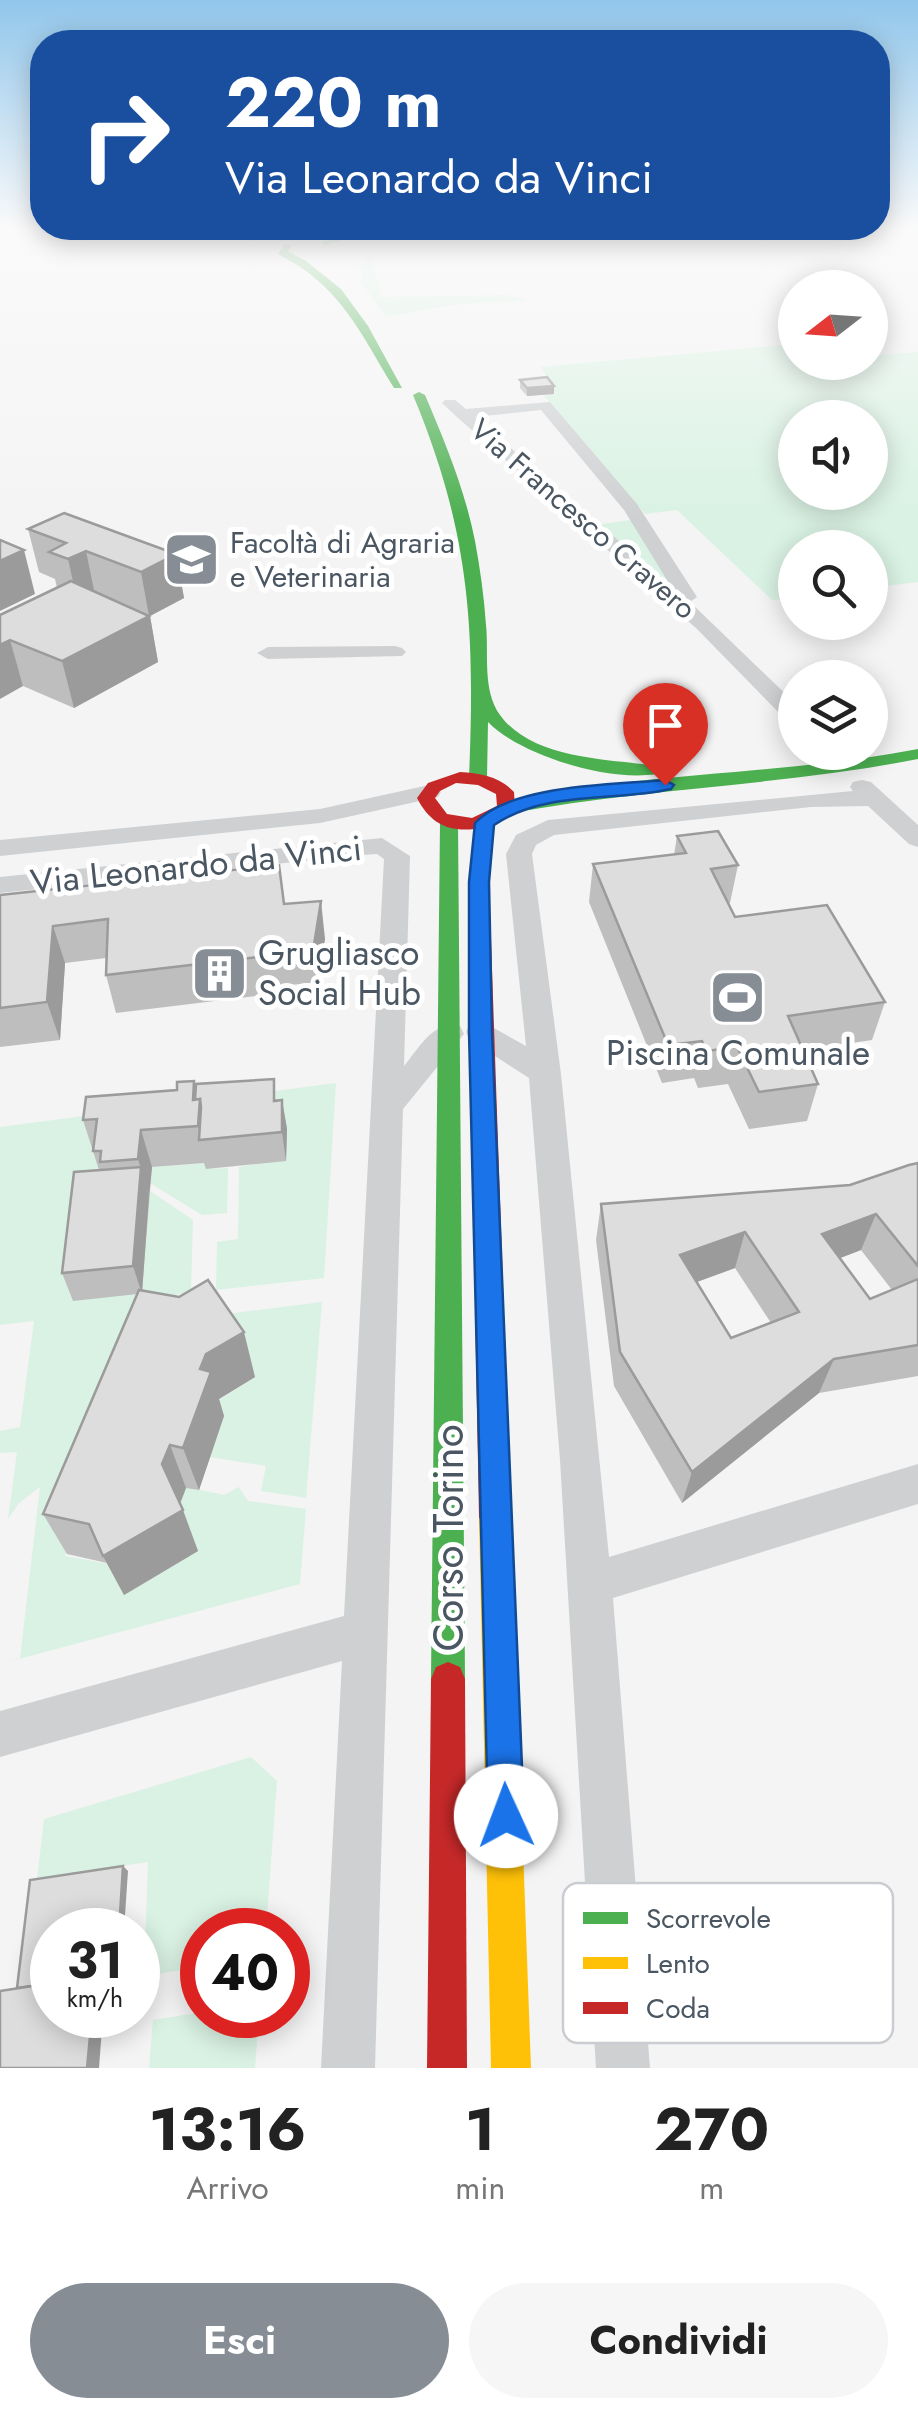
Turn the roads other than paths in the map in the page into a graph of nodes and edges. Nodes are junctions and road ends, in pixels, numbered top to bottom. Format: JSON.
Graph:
{"nodes":[{"id":1,"x":365,"y":327,"type":"edge"},
{"id":2,"x":408,"y":390,"type":"junction"},
{"id":3,"x":704,"y":625,"type":"junction"},
{"id":4,"x":268,"y":652,"type":"dead end"},
{"id":5,"x":395,"y":652,"type":"dead end"},
{"id":6,"x":481,"y":686,"type":"junction"},
{"id":7,"x":457,"y":696,"type":"dead end"},
{"id":8,"x":778,"y":699,"type":"edge"},
{"id":9,"x":454,"y":747,"type":"dead end"},
{"id":10,"x":918,"y":751,"type":"edge"},
{"id":11,"x":888,"y":754,"type":"edge"},
{"id":12,"x":778,"y":763,"type":"edge"},
{"id":13,"x":781,"y":770,"type":"edge"},
{"id":14,"x":850,"y":770,"type":"edge"},
{"id":15,"x":660,"y":771,"type":"junction"},
{"id":16,"x":453,"y":778,"type":"junction"},
{"id":17,"x":732,"y":779,"type":"junction"},
{"id":18,"x":488,"y":781,"type":"junction"},
{"id":19,"x":874,"y":798,"type":"junction"},
{"id":20,"x":721,"y":808,"type":"junction"},
{"id":21,"x":438,"y":810,"type":"junction"},
{"id":22,"x":485,"y":823,"type":"junction"},
{"id":23,"x":516,"y":824,"type":"junction"},
{"id":24,"x":918,"y":839,"type":"edge"},
{"id":25,"x":0,"y":848,"type":"edge"},
{"id":26,"x":391,"y":850,"type":"joint"},
{"id":27,"x":0,"y":885,"type":"edge"},
{"id":28,"x":480,"y":1032,"type":"junction"},
{"id":29,"x":449,"y":1034,"type":"junction"},
{"id":30,"x":546,"y":1074,"type":"junction"},
{"id":31,"x":388,"y":1106,"type":"junction"},
{"id":32,"x":918,"y":1484,"type":"edge"},
{"id":33,"x":592,"y":1583,"type":"junction"},
{"id":34,"x":364,"y":1633,"type":"junction"},
{"id":35,"x":0,"y":1734,"type":"edge"},
{"id":36,"x":611,"y":1883,"type":"edge"},
{"id":37,"x":620,"y":2043,"type":"edge"},
{"id":38,"x":443,"y":2059,"type":"edge"},
{"id":39,"x":348,"y":2068,"type":"edge"},
{"id":40,"x":511,"y":2068,"type":"edge"},
{"id":41,"x":622,"y":2068,"type":"edge"}],
"edges":[{"from":1,"to":2,"type":"street"},
{"from":2,"to":6,"type":"street"},
{"from":2,"to":7,"type":"street"},
{"from":3,"to":3,"type":"street","name":"Via Francesco Cravero"},
{"from":3,"to":8,"type":"street","name":"Via Francesco Cravero"},
{"from":4,"to":5,"type":"street"},
{"from":6,"to":15,"type":"street"},
{"from":6,"to":18,"type":"street"},
{"from":9,"to":16,"type":"street"},
{"from":10,"to":11,"type":"street"},
{"from":12,"to":15,"type":"street"},
{"from":13,"to":17,"type":"street"},
{"from":14,"to":19,"type":"street"},
{"from":15,"to":18,"type":"street"},
{"from":16,"to":18,"type":"street"},
{"from":16,"to":21,"type":"street"},
{"from":17,"to":20,"type":"street"},
{"from":17,"to":23,"type":"street"},
{"from":18,"to":23,"type":"street"},
{"from":19,"to":20,"type":"street"},
{"from":19,"to":24,"type":"street"},
{"from":20,"to":23,"type":"street"},
{"from":21,"to":22,"type":"street"},
{"from":21,"to":25,"type":"street","name":"Via Leonardo da Vinci"},
{"from":21,"to":29,"type":"street","name":"Corso Torino"},
{"from":22,"to":23,"type":"street"},
{"from":22,"to":28,"type":"street","name":"Corso Torino"},
{"from":23,"to":30,"type":"street"},
{"from":26,"to":27,"type":"street","name":"Via Leonardo da Vinci"},
{"from":26,"to":31,"type":"street","name":"Corso Torino"},
{"from":28,"to":30,"type":"street"},
{"from":28,"to":40,"type":"street","name":"Corso Torino"},
{"from":29,"to":31,"type":"street"},
{"from":29,"to":38,"type":"street","name":"Corso Torino"},
{"from":30,"to":33,"type":"street"},
{"from":31,"to":34,"type":"street","name":"Corso Torino"},
{"from":32,"to":33,"type":"street"},
{"from":33,"to":36,"type":"street"},
{"from":34,"to":35,"type":"street"},
{"from":34,"to":39,"type":"street","name":"Corso Torino"},
{"from":37,"to":41,"type":"street"}]}
